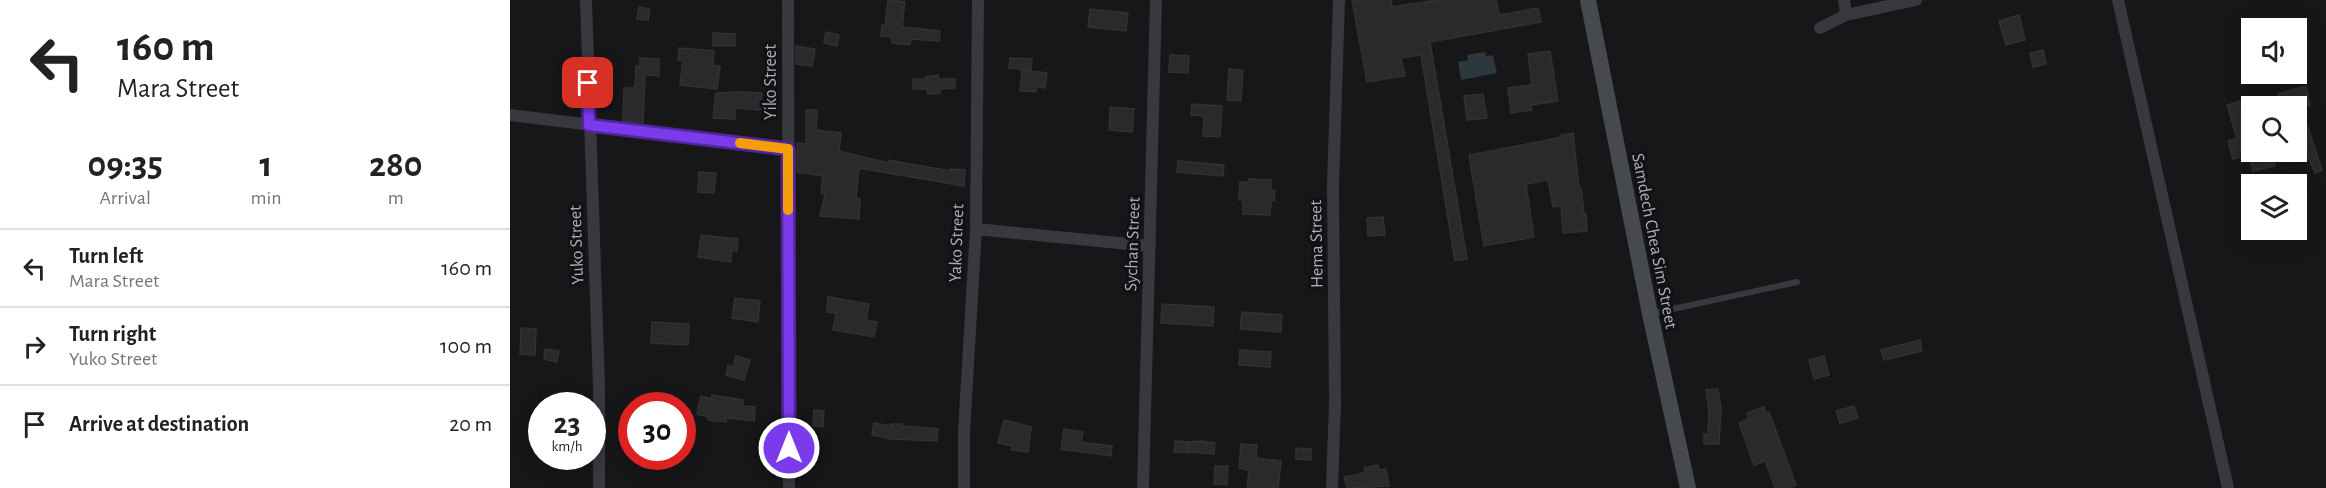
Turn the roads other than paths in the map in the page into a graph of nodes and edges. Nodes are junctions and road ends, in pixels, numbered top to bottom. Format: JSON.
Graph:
{"nodes":[{"id":1,"x":586,"y":0,"type":"edge"},
{"id":2,"x":788,"y":0,"type":"edge"},
{"id":3,"x":978,"y":0,"type":"edge"},
{"id":4,"x":1156,"y":0,"type":"edge"},
{"id":5,"x":1339,"y":0,"type":"edge"},
{"id":6,"x":1588,"y":0,"type":"edge"},
{"id":7,"x":1844,"y":0,"type":"edge"},
{"id":8,"x":1916,"y":0,"type":"edge"},
{"id":9,"x":2118,"y":0,"type":"edge"},
{"id":10,"x":1846,"y":15,"type":"junction"},
{"id":11,"x":1820,"y":28,"type":"dead end"},
{"id":12,"x":510,"y":115,"type":"edge"},
{"id":13,"x":589,"y":125,"type":"junction"},
{"id":14,"x":788,"y":149,"type":"junction"},
{"id":15,"x":976,"y":229,"type":"junction"},
{"id":16,"x":1150,"y":246,"type":"junction"},
{"id":17,"x":1797,"y":282,"type":"dead end"},
{"id":18,"x":1650,"y":314,"type":"junction"},
{"id":19,"x":600,"y":488,"type":"edge"},
{"id":20,"x":789,"y":488,"type":"edge"},
{"id":21,"x":964,"y":488,"type":"edge"},
{"id":22,"x":1143,"y":488,"type":"edge"},
{"id":23,"x":1332,"y":488,"type":"edge"},
{"id":24,"x":1688,"y":488,"type":"edge"},
{"id":25,"x":2228,"y":488,"type":"edge"}],
"edges":[{"from":1,"to":13,"type":"street","name":"Yuko Street"},
{"from":2,"to":14,"type":"street","name":"Yiko Street"},
{"from":3,"to":15,"type":"street","name":"Yako Street"},
{"from":4,"to":16,"type":"street","name":"Sychan Street"},
{"from":5,"to":23,"type":"street","name":"Hema Street"},
{"from":6,"to":18,"type":"street","name":"Samdech Chea Sim Street"},
{"from":7,"to":10,"type":"street"},
{"from":8,"to":10,"type":"street"},
{"from":9,"to":25,"type":"street"},
{"from":10,"to":11,"type":"street"},
{"from":12,"to":13,"type":"street"},
{"from":13,"to":14,"type":"street"},
{"from":13,"to":19,"type":"street","name":"Yuko Street"},
{"from":14,"to":20,"type":"street","name":"Yiko Street"},
{"from":15,"to":16,"type":"street"},
{"from":15,"to":21,"type":"street","name":"Yako Street"},
{"from":16,"to":22,"type":"street","name":"Sychan Street"},
{"from":17,"to":18,"type":"lane"},
{"from":18,"to":24,"type":"street","name":"Samdech Chea Sim Street"}]}
